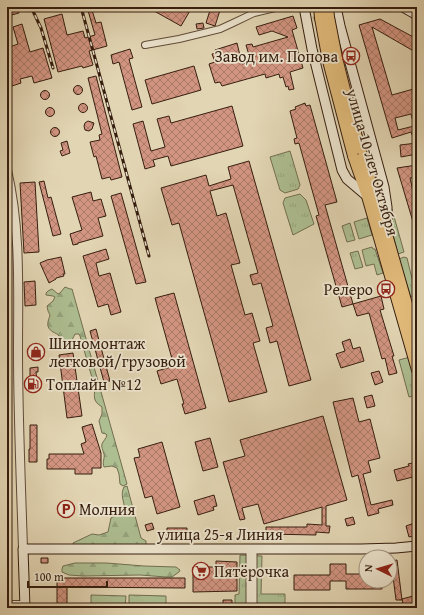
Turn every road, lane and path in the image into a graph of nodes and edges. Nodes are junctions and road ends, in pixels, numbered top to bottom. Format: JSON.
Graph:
{"nodes":[{"id":1,"x":279,"y":7,"type":"edge"},
{"id":2,"x":304,"y":7,"type":"edge"},
{"id":3,"x":319,"y":7,"type":"edge"},
{"id":4,"x":328,"y":7,"type":"edge"},
{"id":5,"x":336,"y":7,"type":"edge"},
{"id":6,"x":403,"y":7,"type":"edge"},
{"id":7,"x":417,"y":15,"type":"edge"},
{"id":8,"x":145,"y":45,"type":"dead end"},
{"id":9,"x":357,"y":152,"type":"junction"},
{"id":10,"x":7,"y":170,"type":"edge"},
{"id":11,"x":367,"y":196,"type":"junction"},
{"id":12,"x":382,"y":200,"type":"junction"},
{"id":13,"x":417,"y":339,"type":"edge"},
{"id":14,"x":417,"y":370,"type":"edge"},
{"id":15,"x":417,"y":546,"type":"edge"},
{"id":16,"x":23,"y":549,"type":"junction"},
{"id":17,"x":251,"y":549,"type":"junction"},
{"id":18,"x":7,"y":604,"type":"edge"},
{"id":19,"x":25,"y":606,"type":"edge"},
{"id":20,"x":249,"y":608,"type":"edge"},
{"id":21,"x":254,"y":608,"type":"edge"}],
"edges":[{"from":1,"to":8,"type":"street"},
{"from":2,"to":11,"type":"main road"},
{"from":3,"to":9,"type":"main road","name":"улица 10 лет Октября","bridge":true},
{"from":4,"to":9,"type":"main road","name":"улица 10 лет Октября","bridge":true},
{"from":5,"to":12,"type":"main road"},
{"from":6,"to":7,"type":"main road"},
{"from":9,"to":11,"type":"main road","name":"улица 10 лет Октября"},
{"from":9,"to":12,"type":"main road","name":"улица 10 лет Октября"},
{"from":10,"to":16,"type":"street"},
{"from":11,"to":14,"type":"main road","name":"улица 10 лет Октября"},
{"from":12,"to":13,"type":"main road","name":"улица 10 лет Октября"},
{"from":15,"to":17,"type":"main road","name":"улица 25-я Линия"},
{"from":16,"to":17,"type":"main road","name":"улица 25-я Линия"},
{"from":16,"to":19,"type":"main road"},
{"from":17,"to":20,"type":"street"},
{"from":17,"to":21,"type":"street"},
{"from":18,"to":19,"type":"street"}]}
